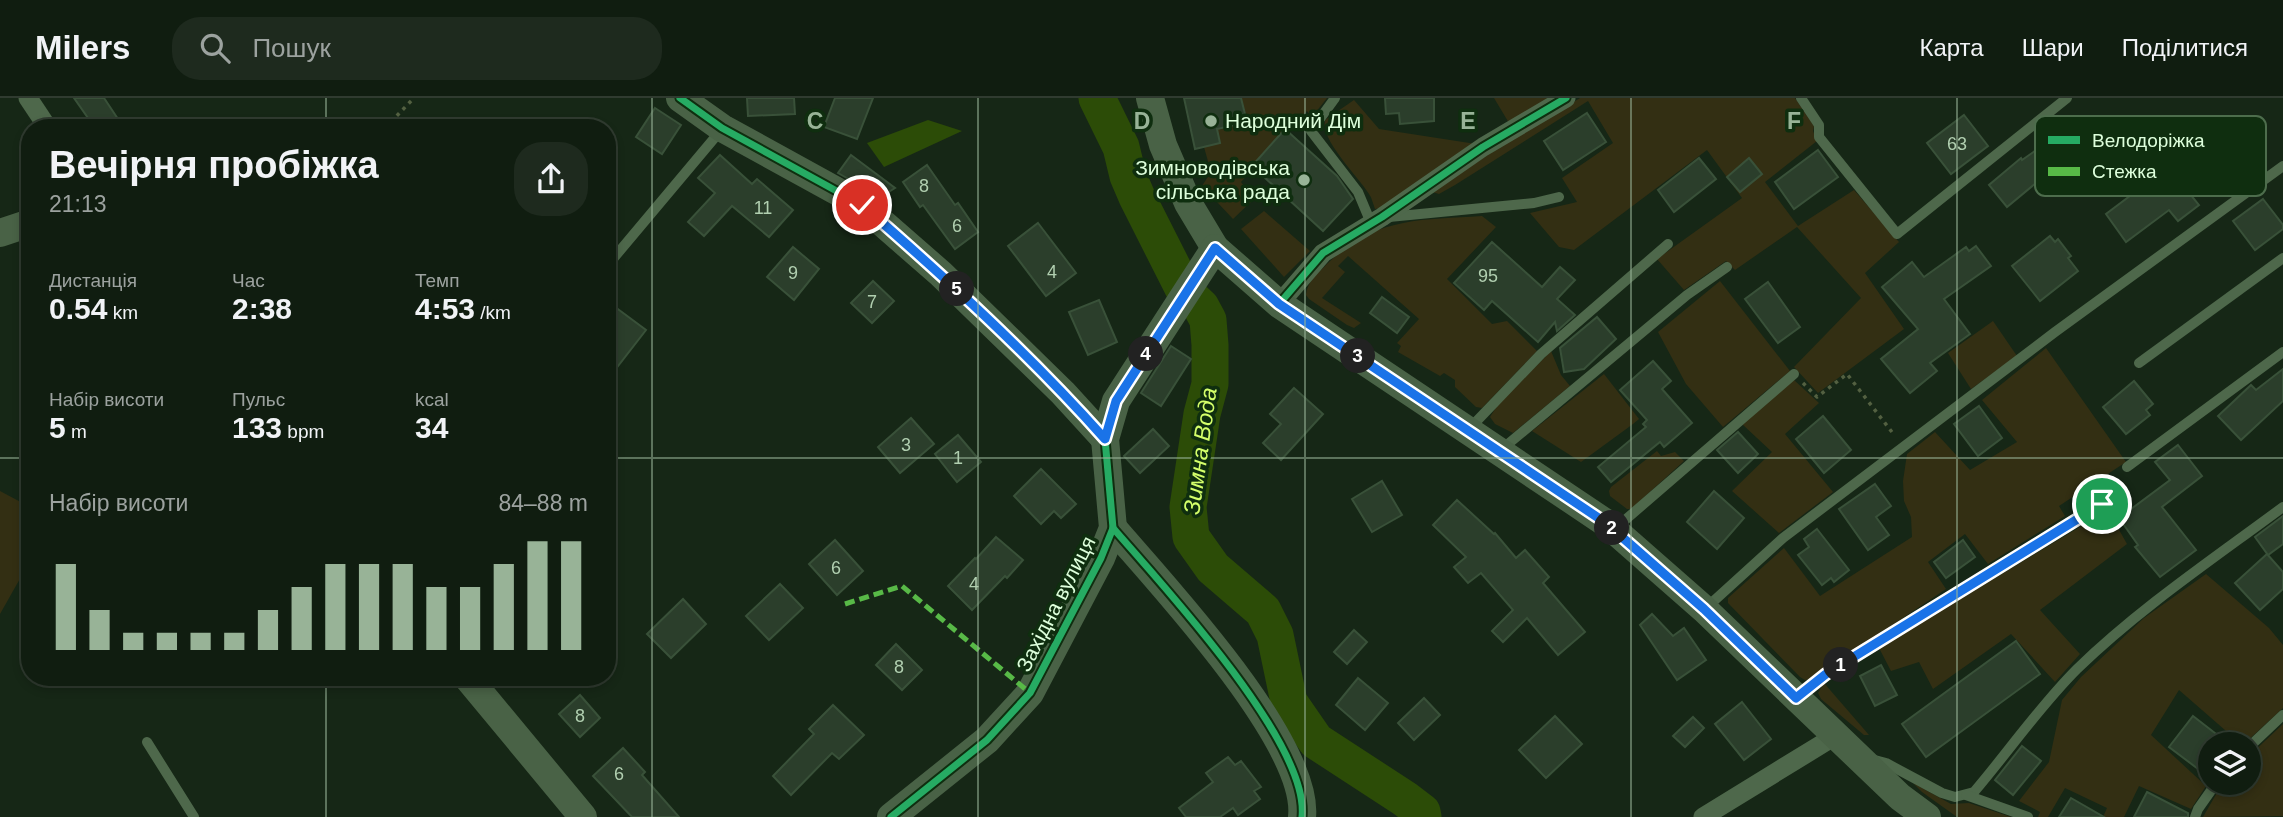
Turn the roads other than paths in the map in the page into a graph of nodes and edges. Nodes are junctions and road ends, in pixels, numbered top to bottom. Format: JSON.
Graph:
{"nodes":[{"id":1,"x":28,"y":98,"type":"edge"},
{"id":2,"x":680,"y":98,"type":"edge"},
{"id":3,"x":1150,"y":98,"type":"edge"},
{"id":4,"x":1335,"y":98,"type":"edge"},
{"id":5,"x":1566,"y":98,"type":"edge"},
{"id":6,"x":1801,"y":98,"type":"edge"},
{"id":7,"x":2067,"y":98,"type":"edge"},
{"id":8,"x":2044,"y":116,"type":"edge"},
{"id":9,"x":42,"y":119,"type":"edge"},
{"id":10,"x":2035,"y":124,"type":"edge"},
{"id":11,"x":722,"y":128,"type":"junction"},
{"id":12,"x":2283,"y":166,"type":"edge"},
{"id":13,"x":2266,"y":178,"type":"edge"},
{"id":14,"x":2242,"y":196,"type":"edge"},
{"id":15,"x":1559,"y":197,"type":"dead end"},
{"id":16,"x":1377,"y":220,"type":"junction"},
{"id":17,"x":21,"y":226,"type":"edge"},
{"id":18,"x":0,"y":233,"type":"edge"},
{"id":19,"x":1668,"y":244,"type":"dead end"},
{"id":20,"x":1215,"y":248,"type":"junction"},
{"id":21,"x":616,"y":255,"type":"edge"},
{"id":22,"x":2283,"y":258,"type":"edge"},
{"id":23,"x":1727,"y":267,"type":"dead end"},
{"id":24,"x":1279,"y":304,"type":"junction"},
{"id":25,"x":2283,"y":352,"type":"edge"},
{"id":26,"x":2139,"y":363,"type":"dead end"},
{"id":27,"x":1794,"y":374,"type":"road end"},
{"id":28,"x":1468,"y":430,"type":"junction"},
{"id":29,"x":1105,"y":439,"type":"junction"},
{"id":30,"x":1499,"y":451,"type":"junction"},
{"id":31,"x":2127,"y":467,"type":"dead end"},
{"id":32,"x":2102,"y":504,"type":"dead end"},
{"id":33,"x":2283,"y":508,"type":"edge"},
{"id":34,"x":1113,"y":528,"type":"junction"},
{"id":35,"x":1614,"y":530,"type":"junction"},
{"id":36,"x":1704,"y":609,"type":"junction"},
{"id":37,"x":474,"y":686,"type":"edge"},
{"id":38,"x":1796,"y":698,"type":"junction"},
{"id":39,"x":2283,"y":715,"type":"edge"},
{"id":40,"x":2261,"y":736,"type":"edge"},
{"id":41,"x":147,"y":742,"type":"dead end"},
{"id":42,"x":1845,"y":745,"type":"junction"},
{"id":43,"x":1966,"y":794,"type":"junction"},
{"id":44,"x":2208,"y":795,"type":"edge"},
{"id":45,"x":1714,"y":814,"type":"edge"},
{"id":46,"x":194,"y":817,"type":"edge"},
{"id":47,"x":583,"y":817,"type":"edge"},
{"id":48,"x":891,"y":817,"type":"edge"},
{"id":49,"x":1302,"y":817,"type":"edge"},
{"id":50,"x":1927,"y":817,"type":"edge"},
{"id":51,"x":2028,"y":817,"type":"edge"},
{"id":52,"x":2195,"y":817,"type":"edge"}],
"edges":[{"from":1,"to":9,"type":"street"},
{"from":2,"to":11,"type":"street"},
{"from":3,"to":20,"type":"street"},
{"from":4,"to":16,"type":"lane"},
{"from":5,"to":16,"type":"street"},
{"from":6,"to":10,"type":"lane"},
{"from":7,"to":8,"type":"lane"},
{"from":11,"to":21,"type":"lane"},
{"from":11,"to":29,"type":"street"},
{"from":12,"to":13,"type":"lane"},
{"from":14,"to":36,"type":"lane"},
{"from":15,"to":16,"type":"lane"},
{"from":16,"to":24,"type":"street"},
{"from":17,"to":18,"type":"street"},
{"from":19,"to":28,"type":"lane"},
{"from":20,"to":24,"type":"street"},
{"from":20,"to":29,"type":"street","name":"Західна вулиця"},
{"from":22,"to":26,"type":"lane"},
{"from":23,"to":30,"type":"lane"},
{"from":24,"to":28,"type":"street"},
{"from":25,"to":31,"type":"lane"},
{"from":27,"to":35,"type":"lane"},
{"from":28,"to":30,"type":"street"},
{"from":29,"to":34,"type":"street","name":"Західна вулиця"},
{"from":30,"to":35,"type":"street"},
{"from":32,"to":38,"type":"lane"},
{"from":33,"to":43,"type":"lane"},
{"from":34,"to":48,"type":"street","name":"Західна вулиця"},
{"from":34,"to":49,"type":"street"},
{"from":35,"to":36,"type":"street"},
{"from":36,"to":38,"type":"street"},
{"from":37,"to":47,"type":"street"},
{"from":38,"to":42,"type":"street"},
{"from":39,"to":40,"type":"lane"},
{"from":41,"to":46,"type":"lane"},
{"from":42,"to":43,"type":"lane"},
{"from":42,"to":45,"type":"street"},
{"from":42,"to":50,"type":"street"},
{"from":43,"to":51,"type":"lane"},
{"from":44,"to":52,"type":"lane"}]}
